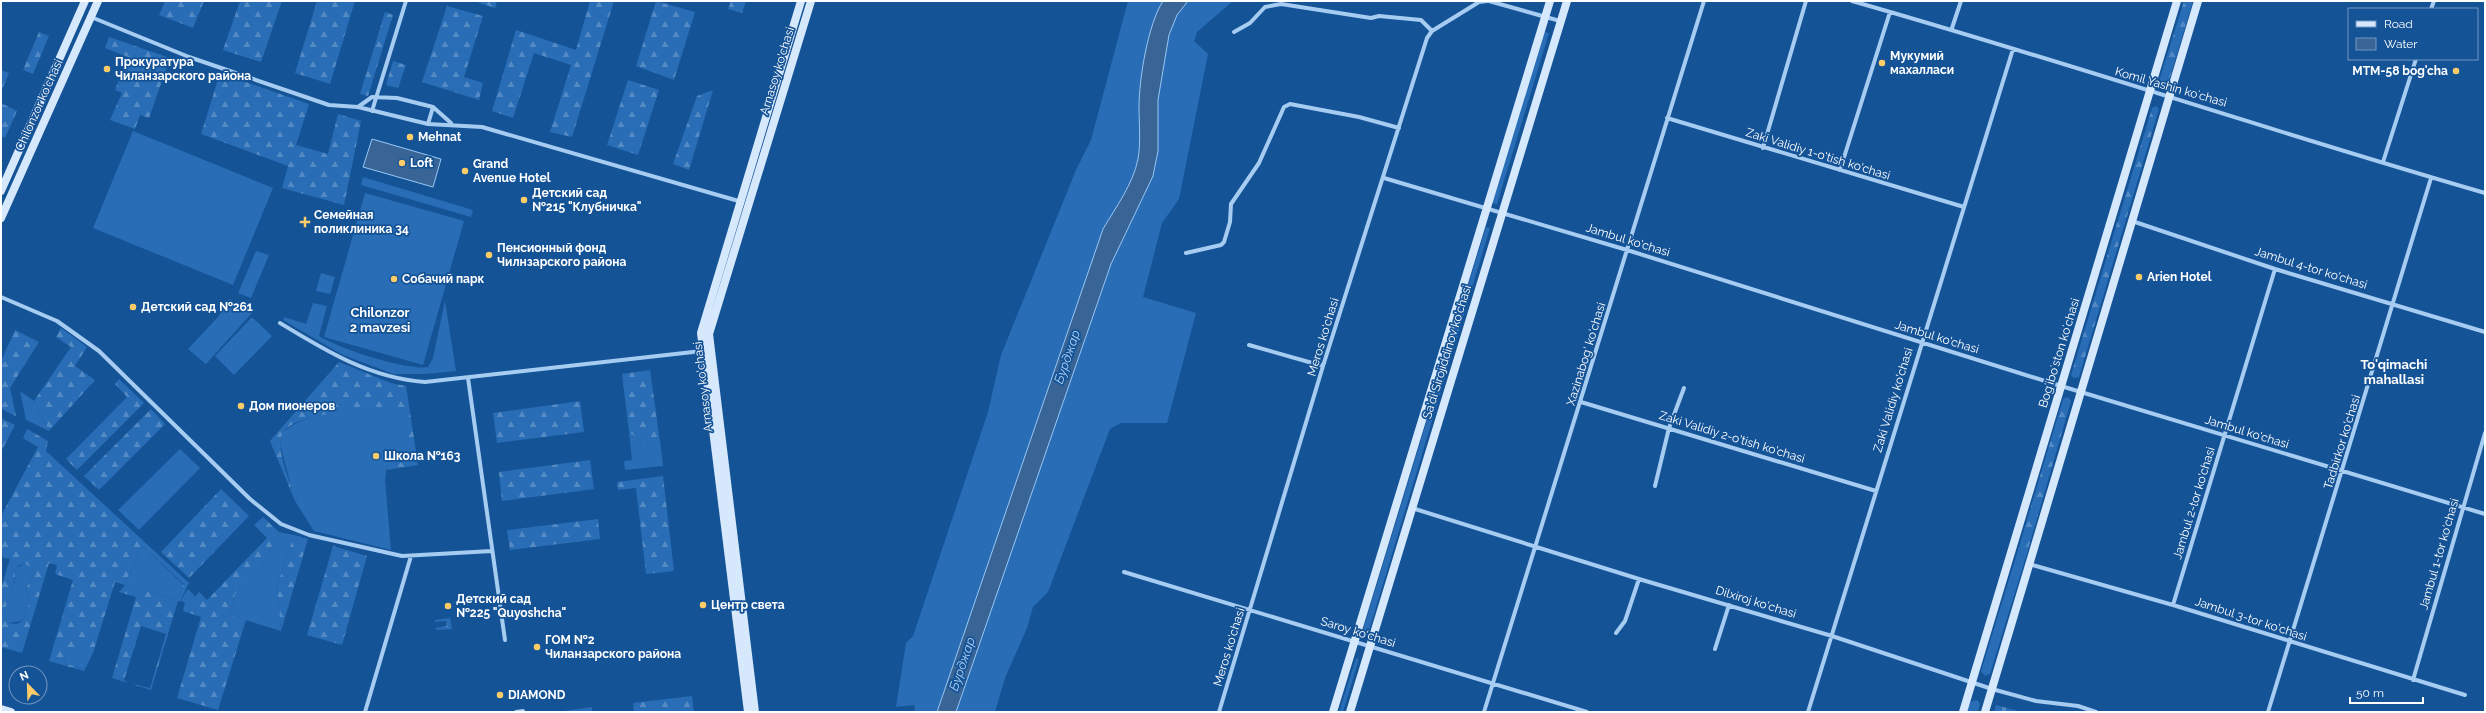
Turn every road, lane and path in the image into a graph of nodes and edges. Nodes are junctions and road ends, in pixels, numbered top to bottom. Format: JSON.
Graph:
{"nodes":[{"id":1,"x":85,"y":1,"type":"edge"},
{"id":2,"x":98,"y":1,"type":"edge"},
{"id":3,"x":406,"y":1,"type":"edge"},
{"id":4,"x":801,"y":1,"type":"edge"},
{"id":5,"x":811,"y":1,"type":"edge"},
{"id":6,"x":1488,"y":1,"type":"edge"},
{"id":7,"x":1550,"y":1,"type":"edge"},
{"id":8,"x":1567,"y":1,"type":"edge"},
{"id":9,"x":1704,"y":1,"type":"edge"},
{"id":10,"x":1806,"y":1,"type":"edge"},
{"id":11,"x":1852,"y":1,"type":"edge"},
{"id":12,"x":1961,"y":1,"type":"edge"},
{"id":13,"x":2177,"y":1,"type":"edge"},
{"id":14,"x":2198,"y":1,"type":"edge"},
{"id":15,"x":1890,"y":12,"type":"junction"},
{"id":16,"x":80,"y":13,"type":"junction"},
{"id":17,"x":91,"y":17,"type":"junction"},
{"id":18,"x":1545,"y":17,"type":"junction"},
{"id":19,"x":1560,"y":21,"type":"junction"},
{"id":20,"x":1952,"y":28,"type":"junction"},
{"id":21,"x":1432,"y":31,"type":"junction"},
{"id":22,"x":1234,"y":32,"type":"dead end"},
{"id":23,"x":2013,"y":49,"type":"junction"},
{"id":24,"x":2416,"y":60,"type":"edge"},
{"id":25,"x":2150,"y":92,"type":"junction"},
{"id":26,"x":377,"y":97,"type":"junction"},
{"id":27,"x":2169,"y":97,"type":"junction"},
{"id":28,"x":358,"y":107,"type":"junction"},
{"id":29,"x":433,"y":107,"type":"junction"},
{"id":30,"x":372,"y":111,"type":"junction"},
{"id":31,"x":1668,"y":118,"type":"junction"},
{"id":32,"x":451,"y":123,"type":"junction"},
{"id":33,"x":428,"y":124,"type":"junction"},
{"id":34,"x":1399,"y":128,"type":"junction"},
{"id":35,"x":1763,"y":148,"type":"junction"},
{"id":36,"x":2382,"y":162,"type":"junction"},
{"id":37,"x":1840,"y":170,"type":"junction"},
{"id":38,"x":1384,"y":178,"type":"junction"},
{"id":39,"x":2431,"y":178,"type":"junction"},
{"id":40,"x":1,"y":191,"type":"edge"},
{"id":41,"x":2485,"y":193,"type":"edge"},
{"id":42,"x":740,"y":201,"type":"junction"},
{"id":43,"x":749,"y":204,"type":"junction"},
{"id":44,"x":1964,"y":207,"type":"junction"},
{"id":45,"x":1486,"y":210,"type":"junction"},
{"id":46,"x":1502,"y":214,"type":"junction"},
{"id":47,"x":1,"y":218,"type":"edge"},
{"id":48,"x":2132,"y":221,"type":"junction"},
{"id":49,"x":1627,"y":250,"type":"junction"},
{"id":50,"x":1186,"y":253,"type":"dead end"},
{"id":51,"x":2274,"y":269,"type":"junction"},
{"id":52,"x":1,"y":297,"type":"edge"},
{"id":53,"x":2394,"y":303,"type":"junction"},
{"id":54,"x":280,"y":323,"type":"dead end"},
{"id":55,"x":2485,"y":332,"type":"edge"},
{"id":56,"x":1921,"y":343,"type":"junction"},
{"id":57,"x":1249,"y":345,"type":"dead end"},
{"id":58,"x":706,"y":350,"type":"junction"},
{"id":59,"x":1324,"y":366,"type":"junction"},
{"id":60,"x":468,"y":378,"type":"junction"},
{"id":61,"x":2061,"y":386,"type":"junction"},
{"id":62,"x":1684,"y":388,"type":"dead end"},
{"id":63,"x":2081,"y":392,"type":"junction"},
{"id":64,"x":1582,"y":402,"type":"junction"},
{"id":65,"x":1669,"y":428,"type":"junction"},
{"id":66,"x":2485,"y":433,"type":"edge"},
{"id":67,"x":2225,"y":436,"type":"junction"},
{"id":68,"x":2343,"y":472,"type":"junction"},
{"id":69,"x":1655,"y":486,"type":"dead end"},
{"id":70,"x":1876,"y":491,"type":"junction"},
{"id":71,"x":1412,"y":507,"type":"junction"},
{"id":72,"x":2463,"y":508,"type":"junction"},
{"id":73,"x":2485,"y":514,"type":"edge"},
{"id":74,"x":1536,"y":545,"type":"junction"},
{"id":75,"x":492,"y":551,"type":"junction"},
{"id":76,"x":411,"y":556,"type":"junction"},
{"id":77,"x":2029,"y":564,"type":"junction"},
{"id":78,"x":734,"y":572,"type":"junction"},
{"id":79,"x":1124,"y":572,"type":"dead end"},
{"id":80,"x":1639,"y":579,"type":"junction"},
{"id":81,"x":1729,"y":605,"type":"junction"},
{"id":82,"x":2174,"y":605,"type":"junction"},
{"id":83,"x":1251,"y":609,"type":"junction"},
{"id":84,"x":1616,"y":633,"type":"dead end"},
{"id":85,"x":1832,"y":636,"type":"junction"},
{"id":86,"x":505,"y":640,"type":"dead end"},
{"id":87,"x":1355,"y":641,"type":"junction"},
{"id":88,"x":2291,"y":642,"type":"junction"},
{"id":89,"x":1370,"y":646,"type":"junction"},
{"id":90,"x":1715,"y":649,"type":"dead end"},
{"id":91,"x":2413,"y":680,"type":"junction"},
{"id":92,"x":1493,"y":683,"type":"junction"},
{"id":93,"x":1972,"y":683,"type":"junction"},
{"id":94,"x":1992,"y":689,"type":"junction"},
{"id":95,"x":2465,"y":695,"type":"dead end"},
{"id":96,"x":1,"y":709,"type":"edge"},
{"id":97,"x":523,"y":711,"type":"edge"},
{"id":98,"x":11,"y":712,"type":"edge"},
{"id":99,"x":365,"y":712,"type":"edge"},
{"id":100,"x":516,"y":712,"type":"edge"},
{"id":101,"x":748,"y":712,"type":"edge"},
{"id":102,"x":756,"y":712,"type":"edge"},
{"id":103,"x":1219,"y":712,"type":"edge"},
{"id":104,"x":1333,"y":712,"type":"edge"},
{"id":105,"x":1350,"y":712,"type":"edge"},
{"id":106,"x":1484,"y":712,"type":"edge"},
{"id":107,"x":1587,"y":712,"type":"edge"},
{"id":108,"x":1808,"y":712,"type":"edge"},
{"id":109,"x":1963,"y":712,"type":"edge"},
{"id":110,"x":1985,"y":712,"type":"edge"},
{"id":111,"x":2096,"y":712,"type":"edge"},
{"id":112,"x":2268,"y":712,"type":"edge"}],
"edges":[{"from":1,"to":16,"type":"street","name":"Chilonzor ko'chasi"},
{"from":2,"to":17,"type":"street","name":"Chilonzor ko'chasi"},
{"from":3,"to":26,"type":"street"},
{"from":4,"to":42,"type":"street","name":"Arnasoy ko'chasi"},
{"from":5,"to":43,"type":"street","name":"Arnasoy ko'chasi"},
{"from":6,"to":18,"type":"street"},
{"from":6,"to":21,"type":"street"},
{"from":7,"to":18,"type":"street","name":"Sa'di Sirojiddinov ko'chasi"},
{"from":8,"to":19,"type":"street","name":"Sa'di Sirojiddinov ko'chasi"},
{"from":9,"to":31,"type":"street","name":"Xazinabog‘ ko‘chasi"},
{"from":10,"to":35,"type":"street"},
{"from":11,"to":15,"type":"street","name":"Komil Yashin koʻchasi"},
{"from":12,"to":20,"type":"street"},
{"from":13,"to":25,"type":"street","name":"Bogʻiboʻston koʻchasi"},
{"from":14,"to":27,"type":"street"},
{"from":15,"to":20,"type":"street","name":"Komil Yashin koʻchasi"},
{"from":15,"to":37,"type":"street"},
{"from":16,"to":17,"type":"street"},
{"from":16,"to":40,"type":"street","name":"Chilonzor ko'chasi"},
{"from":17,"to":28,"type":"street"},
{"from":17,"to":47,"type":"street","name":"Chilonzor ko'chasi"},
{"from":18,"to":19,"type":"street"},
{"from":18,"to":45,"type":"street","name":"Sa'di Sirojiddinov ko'chasi"},
{"from":19,"to":46,"type":"street","name":"Sa'di Sirojiddinov ko'chasi"},
{"from":20,"to":23,"type":"street","name":"Komil Yashin koʻchasi"},
{"from":21,"to":22,"type":"street"},
{"from":21,"to":34,"type":"street","name":"Meros ko‘chasi"},
{"from":23,"to":25,"type":"street","name":"Komil Yashin koʻchasi"},
{"from":23,"to":44,"type":"street","name":"Zaki Validiy ko'chasi"},
{"from":24,"to":36,"type":"street"},
{"from":25,"to":27,"type":"street","name":"Komil Yashin koʻchasi"},
{"from":25,"to":61,"type":"street","name":"Bogʻiboʻston koʻchasi"},
{"from":26,"to":28,"type":"street"},
{"from":26,"to":29,"type":"street"},
{"from":26,"to":30,"type":"street"},
{"from":27,"to":36,"type":"street","name":"Komil Yashin koʻchasi"},
{"from":27,"to":48,"type":"street"},
{"from":28,"to":30,"type":"street"},
{"from":29,"to":32,"type":"street"},
{"from":29,"to":33,"type":"street"},
{"from":30,"to":33,"type":"street"},
{"from":31,"to":35,"type":"street","name":"Zaki Validiy 1-o'tish ko'chasi"},
{"from":31,"to":49,"type":"street","name":"Xazinabog‘ ko‘chasi"},
{"from":32,"to":33,"type":"street"},
{"from":32,"to":42,"type":"street"},
{"from":34,"to":38,"type":"street","name":"Meros ko‘chasi"},
{"from":34,"to":50,"type":"street"},
{"from":35,"to":37,"type":"street","name":"Zaki Validiy 1-o'tish ko'chasi"},
{"from":36,"to":39,"type":"street","name":"Komil Yashin koʻchasi"},
{"from":37,"to":44,"type":"street","name":"Zaki Validiy 1-o'tish ko'chasi"},
{"from":38,"to":45,"type":"street","name":"Jambul ko'chasi"},
{"from":38,"to":59,"type":"street","name":"Meros ko‘chasi"},
{"from":39,"to":41,"type":"street","name":"Komil Yashin koʻchasi"},
{"from":39,"to":53,"type":"street","name":"Tadbirkor ko'chasi"},
{"from":42,"to":43,"type":"street"},
{"from":42,"to":58,"type":"street","name":"Arnasoy ko'chasi"},
{"from":43,"to":58,"type":"street","name":"Arnasoy ko'chasi"},
{"from":44,"to":56,"type":"street","name":"Zaki Validiy ko'chasi"},
{"from":45,"to":46,"type":"street","name":"Jambul ko'chasi"},
{"from":45,"to":87,"type":"street","name":"Sa'di Sirojiddinov ko'chasi"},
{"from":46,"to":49,"type":"street","name":"Jambul ko'chasi"},
{"from":46,"to":71,"type":"street","name":"Sa'di Sirojiddinov ko'chasi"},
{"from":48,"to":51,"type":"street","name":"Jambul 4-tor ko'chasi"},
{"from":48,"to":63,"type":"street"},
{"from":49,"to":56,"type":"street","name":"Jambul ko'chasi"},
{"from":49,"to":64,"type":"street","name":"Xazinabog‘ ko‘chasi"},
{"from":51,"to":53,"type":"street","name":"Jambul 4-tor ko'chasi"},
{"from":51,"to":67,"type":"street","name":"Jambul 2-tor ko'chasi"},
{"from":52,"to":76,"type":"street"},
{"from":53,"to":55,"type":"street","name":"Jambul 4-tor ko'chasi"},
{"from":53,"to":68,"type":"street","name":"Tadbirkor ko'chasi"},
{"from":54,"to":60,"type":"street"},
{"from":56,"to":61,"type":"street","name":"Jambul ko'chasi"},
{"from":56,"to":70,"type":"street","name":"Zaki Validiy ko'chasi"},
{"from":57,"to":59,"type":"street"},
{"from":58,"to":60,"type":"street"},
{"from":58,"to":78,"type":"street","name":"Arnasoy ko'chasi"},
{"from":59,"to":83,"type":"street","name":"Meros ko‘chasi"},
{"from":60,"to":75,"type":"street"},
{"from":61,"to":63,"type":"street","name":"Jambul ko'chasi"},
{"from":61,"to":93,"type":"street","name":"Bogʻiboʻston koʻchasi"},
{"from":62,"to":65,"type":"street"},
{"from":63,"to":67,"type":"street","name":"Jambul ko'chasi"},
{"from":63,"to":77,"type":"street"},
{"from":64,"to":65,"type":"street","name":"Zaki Validiy 2-o'tish ko'chasi"},
{"from":64,"to":74,"type":"street","name":"Xazinabog‘ ko‘chasi"},
{"from":65,"to":69,"type":"street"},
{"from":65,"to":70,"type":"street","name":"Zaki Validiy 2-o'tish ko'chasi"},
{"from":66,"to":72,"type":"street","name":"Jambul 1-tor ko'chasi"},
{"from":67,"to":68,"type":"street","name":"Jambul ko'chasi"},
{"from":67,"to":82,"type":"street","name":"Jambul 2-tor ko'chasi"},
{"from":68,"to":72,"type":"street","name":"Jambul ko'chasi"},
{"from":68,"to":88,"type":"street","name":"Tadbirkor ko'chasi"},
{"from":70,"to":85,"type":"street","name":"Zaki Validiy ko'chasi"},
{"from":71,"to":74,"type":"street","name":"Dilxiroj ko‘chasi"},
{"from":71,"to":89,"type":"street","name":"Sa'di Sirojiddinov ko'chasi"},
{"from":72,"to":73,"type":"street","name":"Jambul ko'chasi"},
{"from":72,"to":91,"type":"street","name":"Jambul 1-tor ko'chasi"},
{"from":74,"to":80,"type":"street","name":"Dilxiroj ko‘chasi"},
{"from":74,"to":92,"type":"street","name":"Xazinabog‘ ko‘chasi"},
{"from":75,"to":76,"type":"street"},
{"from":75,"to":86,"type":"street"},
{"from":76,"to":99,"type":"street"},
{"from":77,"to":82,"type":"street","name":"Jambul 3-tor ko'chasi"},
{"from":77,"to":94,"type":"street"},
{"from":78,"to":101,"type":"street","name":"Arnasoy ko'chasi"},
{"from":78,"to":102,"type":"street","name":"Arnasoy ko'chasi"},
{"from":79,"to":83,"type":"street","name":"Saroy ko‘chasi"},
{"from":80,"to":81,"type":"street","name":"Dilxiroj ko‘chasi"},
{"from":80,"to":84,"type":"street"},
{"from":81,"to":85,"type":"street","name":"Dilxiroj ko‘chasi"},
{"from":81,"to":90,"type":"street"},
{"from":82,"to":88,"type":"street","name":"Jambul 3-tor ko'chasi"},
{"from":83,"to":87,"type":"street","name":"Saroy ko‘chasi"},
{"from":83,"to":103,"type":"street","name":"Meros ko‘chasi"},
{"from":85,"to":93,"type":"street","name":"Dilxiroj ko‘chasi"},
{"from":85,"to":108,"type":"street","name":"Zaki Validiy ko'chasi"},
{"from":87,"to":89,"type":"street","name":"Saroy ko‘chasi"},
{"from":87,"to":104,"type":"street","name":"Sa'di Sirojiddinov ko'chasi"},
{"from":88,"to":91,"type":"street","name":"Jambul 3-tor ko'chasi"},
{"from":88,"to":112,"type":"street","name":"Tadbirkor ko'chasi"},
{"from":89,"to":92,"type":"street","name":"Saroy ko‘chasi"},
{"from":89,"to":105,"type":"street","name":"Sa'di Sirojiddinov ko'chasi"},
{"from":91,"to":95,"type":"street","name":"Jambul 3-tor ko'chasi"},
{"from":92,"to":106,"type":"street","name":"Xazinabog‘ ko‘chasi"},
{"from":92,"to":107,"type":"street","name":"Saroy ko‘chasi"},
{"from":93,"to":94,"type":"street","name":"Dilxiroj ko‘chasi"},
{"from":93,"to":109,"type":"street","name":"Bogʻiboʻston koʻchasi"},
{"from":94,"to":110,"type":"street"},
{"from":94,"to":111,"type":"street","name":"Dilxiroj ko‘chasi"},
{"from":96,"to":98,"type":"street"},
{"from":97,"to":100,"type":"street"}]}
